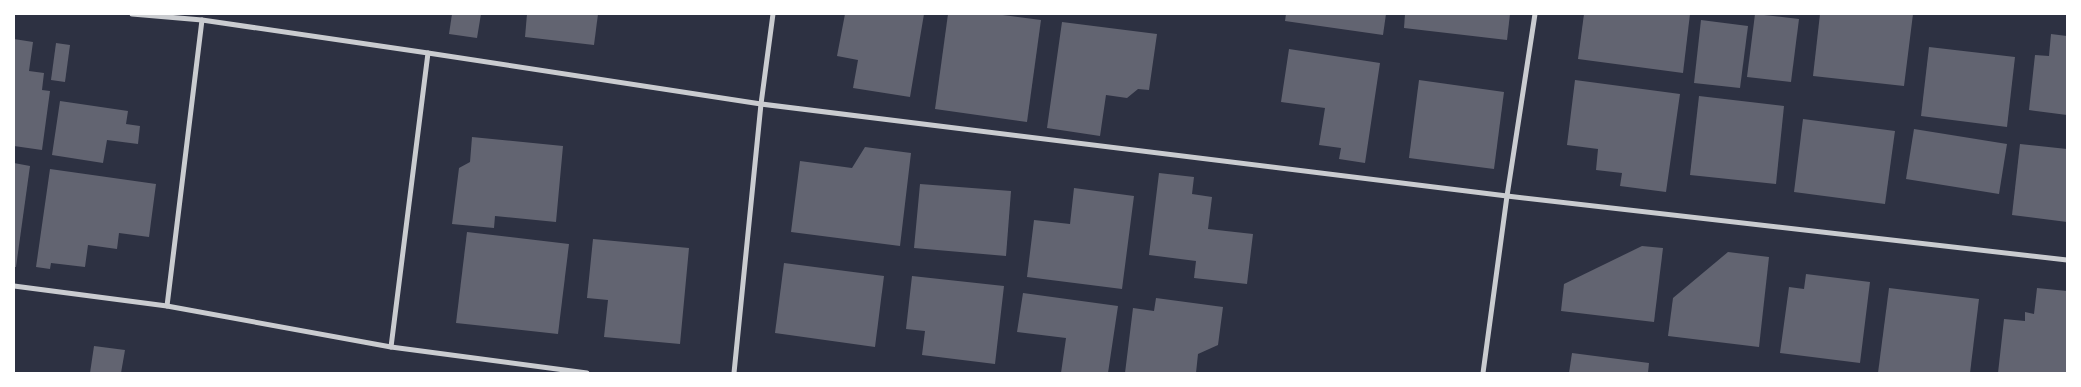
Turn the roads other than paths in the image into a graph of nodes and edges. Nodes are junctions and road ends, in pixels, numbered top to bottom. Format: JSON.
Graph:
{"nodes":[{"id":1,"x":132,"y":14,"type":"edge"},
{"id":2,"x":773,"y":14,"type":"edge"},
{"id":3,"x":1535,"y":14,"type":"edge"},
{"id":4,"x":202,"y":20,"type":"junction"},
{"id":5,"x":428,"y":53,"type":"junction"},
{"id":6,"x":760,"y":104,"type":"junction"},
{"id":7,"x":1506,"y":196,"type":"junction"},
{"id":8,"x":2067,"y":260,"type":"edge"},
{"id":9,"x":14,"y":286,"type":"edge"},
{"id":10,"x":167,"y":306,"type":"junction"},
{"id":11,"x":391,"y":347,"type":"junction"},
{"id":12,"x":587,"y":373,"type":"edge"},
{"id":13,"x":734,"y":373,"type":"edge"},
{"id":14,"x":1483,"y":373,"type":"edge"}],
"edges":[{"from":1,"to":4,"type":"street"},
{"from":2,"to":6,"type":"street"},
{"from":3,"to":7,"type":"street"},
{"from":4,"to":5,"type":"street"},
{"from":4,"to":10,"type":"street"},
{"from":5,"to":6,"type":"street"},
{"from":5,"to":11,"type":"street"},
{"from":6,"to":7,"type":"street"},
{"from":6,"to":13,"type":"street"},
{"from":7,"to":8,"type":"street"},
{"from":7,"to":14,"type":"street"},
{"from":9,"to":10,"type":"street"},
{"from":10,"to":11,"type":"street"},
{"from":11,"to":12,"type":"street"}]}
